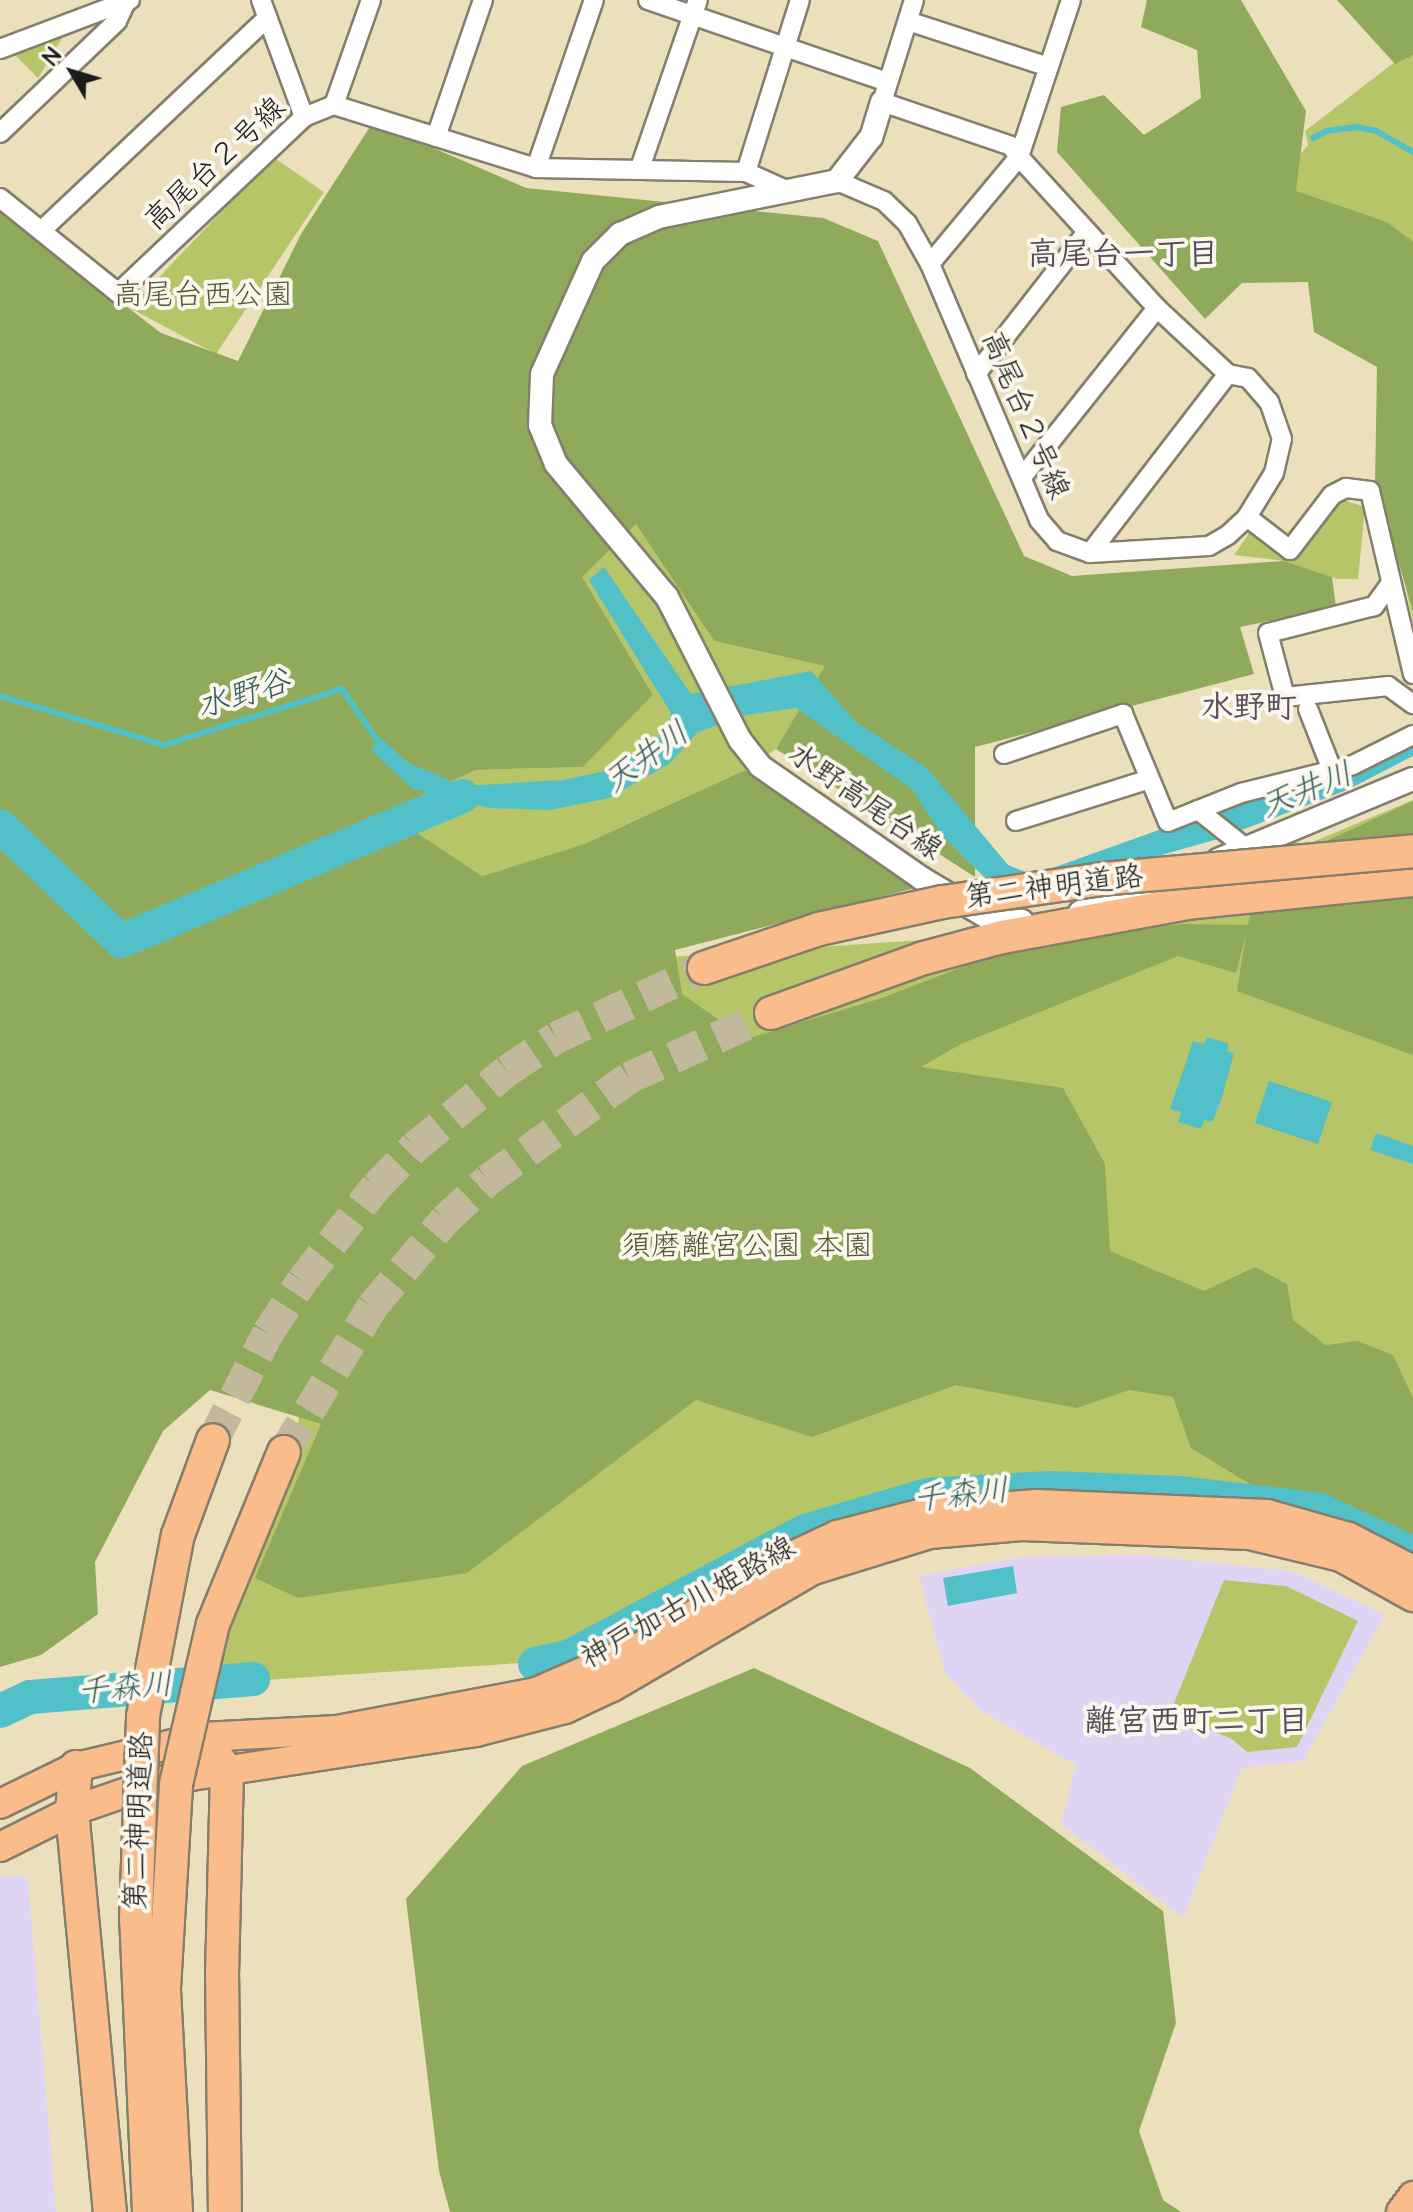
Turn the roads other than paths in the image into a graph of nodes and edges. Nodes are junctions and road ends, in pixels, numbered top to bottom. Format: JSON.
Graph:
{"nodes":[{"id":1,"x":261,"y":0,"type":"edge"},
{"id":2,"x":371,"y":0,"type":"edge"},
{"id":3,"x":483,"y":0,"type":"edge"},
{"id":4,"x":594,"y":0,"type":"edge"},
{"id":5,"x":648,"y":0,"type":"edge"},
{"id":6,"x":800,"y":0,"type":"edge"},
{"id":7,"x":914,"y":0,"type":"edge"},
{"id":8,"x":1071,"y":0,"type":"edge"},
{"id":9,"x":128,"y":1,"type":"edge"},
{"id":10,"x":695,"y":8,"type":"edge"},
{"id":11,"x":267,"y":18,"type":"junction"},
{"id":12,"x":908,"y":21,"type":"junction"},
{"id":13,"x":784,"y":47,"type":"junction"},
{"id":14,"x":0,"y":49,"type":"edge"},
{"id":15,"x":1049,"y":67,"type":"junction"},
{"id":16,"x":885,"y":92,"type":"junction"},
{"id":17,"x":334,"y":105,"type":"junction"},
{"id":18,"x":304,"y":117,"type":"junction"},
{"id":19,"x":0,"y":133,"type":"edge"},
{"id":20,"x":436,"y":137,"type":"junction"},
{"id":21,"x":1019,"y":157,"type":"junction"},
{"id":22,"x":536,"y":168,"type":"junction"},
{"id":23,"x":640,"y":168,"type":"junction"},
{"id":24,"x":746,"y":172,"type":"junction"},
{"id":25,"x":837,"y":181,"type":"junction"},
{"id":26,"x":786,"y":190,"type":"junction"},
{"id":27,"x":0,"y":198,"type":"edge"},
{"id":28,"x":41,"y":231,"type":"junction"},
{"id":29,"x":1087,"y":232,"type":"junction"},
{"id":30,"x":930,"y":264,"type":"junction"},
{"id":31,"x":1157,"y":308,"type":"junction"},
{"id":32,"x":976,"y":374,"type":"junction"},
{"id":33,"x":1228,"y":374,"type":"junction"},
{"id":34,"x":1023,"y":476,"type":"junction"},
{"id":35,"x":1247,"y":517,"type":"junction"},
{"id":36,"x":1090,"y":553,"type":"junction"},
{"id":37,"x":1391,"y":583,"type":"junction"},
{"id":38,"x":1413,"y":674,"type":"edge"},
{"id":39,"x":1413,"y":704,"type":"edge"},
{"id":40,"x":1308,"y":709,"type":"dead end"},
{"id":41,"x":1413,"y":735,"type":"edge"},
{"id":42,"x":1004,"y":754,"type":"dead end"},
{"id":43,"x":1332,"y":770,"type":"junction"},
{"id":44,"x":1150,"y":779,"type":"junction"},
{"id":45,"x":1413,"y":779,"type":"edge"},
{"id":46,"x":1202,"y":814,"type":"junction"},
{"id":47,"x":1016,"y":821,"type":"dead end"},
{"id":48,"x":1247,"y":849,"type":"junction"},
{"id":49,"x":1413,"y":851,"type":"edge"},
{"id":50,"x":1413,"y":880,"type":"edge"},
{"id":51,"x":704,"y":968,"type":"tunnel mouth"},
{"id":52,"x":771,"y":1013,"type":"tunnel mouth"},
{"id":53,"x":213,"y":1440,"type":"tunnel mouth"},
{"id":54,"x":284,"y":1452,"type":"tunnel mouth"},
{"id":55,"x":1413,"y":1570,"type":"edge"},
{"id":56,"x":1413,"y":1597,"type":"edge"},
{"id":57,"x":202,"y":1737,"type":"junction"},
{"id":58,"x":76,"y":1767,"type":"junction"},
{"id":59,"x":227,"y":1771,"type":"junction"},
{"id":60,"x":0,"y":1804,"type":"edge"},
{"id":61,"x":72,"y":1811,"type":"junction"},
{"id":62,"x":0,"y":1847,"type":"edge"},
{"id":63,"x":1413,"y":2196,"type":"edge"},
{"id":64,"x":110,"y":2212,"type":"edge"},
{"id":65,"x":149,"y":2212,"type":"edge"},
{"id":66,"x":176,"y":2212,"type":"edge"},
{"id":67,"x":225,"y":2212,"type":"edge"},
{"id":68,"x":1401,"y":2212,"type":"edge"}],
"edges":[{"from":1,"to":11,"type":"street"},
{"from":2,"to":17,"type":"street"},
{"from":3,"to":20,"type":"street"},
{"from":4,"to":22,"type":"street"},
{"from":5,"to":10,"type":"street","name":"高尾台２号線"},
{"from":6,"to":13,"type":"street"},
{"from":7,"to":12,"type":"street"},
{"from":8,"to":15,"type":"street"},
{"from":9,"to":14,"type":"street"},
{"from":9,"to":19,"type":"street"},
{"from":10,"to":13,"type":"street","name":"高尾台２号線"},
{"from":10,"to":23,"type":"street"},
{"from":11,"to":18,"type":"street"},
{"from":11,"to":28,"type":"street"},
{"from":12,"to":15,"type":"street"},
{"from":12,"to":16,"type":"street"},
{"from":13,"to":16,"type":"street","name":"高尾台２号線"},
{"from":13,"to":24,"type":"street"},
{"from":15,"to":21,"type":"street"},
{"from":16,"to":21,"type":"street","name":"高尾台２号線"},
{"from":16,"to":25,"type":"street"},
{"from":17,"to":18,"type":"street","name":"高尾台２号線"},
{"from":17,"to":20,"type":"street","name":"高尾台２号線"},
{"from":18,"to":28,"type":"street","name":"高尾台２号線"},
{"from":20,"to":22,"type":"street","name":"高尾台２号線"},
{"from":21,"to":29,"type":"street","name":"高尾台２号線"},
{"from":21,"to":30,"type":"street"},
{"from":22,"to":23,"type":"street","name":"高尾台２号線"},
{"from":23,"to":24,"type":"street","name":"高尾台２号線"},
{"from":24,"to":26,"type":"street"},
{"from":25,"to":26,"type":"street","name":"水野高尾台線"},
{"from":25,"to":30,"type":"street","name":"高尾台２号線"},
{"from":26,"to":48,"type":"street","name":"水野高尾台線"},
{"from":27,"to":28,"type":"street","name":"高尾台２号線"},
{"from":29,"to":31,"type":"street","name":"高尾台２号線"},
{"from":29,"to":32,"type":"street"},
{"from":30,"to":32,"type":"street","name":"高尾台２号線"},
{"from":31,"to":33,"type":"street","name":"高尾台２号線"},
{"from":31,"to":34,"type":"street"},
{"from":32,"to":34,"type":"street","name":"高尾台２号線"},
{"from":33,"to":35,"type":"street","name":"高尾台２号線"},
{"from":33,"to":36,"type":"street"},
{"from":34,"to":36,"type":"street","name":"高尾台２号線"},
{"from":35,"to":36,"type":"street","name":"高尾台２号線"},
{"from":35,"to":37,"type":"street"},
{"from":37,"to":38,"type":"street"},
{"from":37,"to":39,"type":"street"},
{"from":40,"to":43,"type":"street"},
{"from":41,"to":43,"type":"street"},
{"from":42,"to":44,"type":"street"},
{"from":43,"to":46,"type":"street"},
{"from":44,"to":46,"type":"street"},
{"from":44,"to":47,"type":"street"},
{"from":45,"to":48,"type":"street","name":"水野高尾台線"},
{"from":46,"to":48,"type":"street"},
{"from":49,"to":51,"type":"highway","name":"第二神明道路","bridge":true},
{"from":50,"to":52,"type":"highway","name":"第二神明道路"},
{"from":53,"to":65,"type":"highway","name":"第二神明道路","bridge":true},
{"from":54,"to":66,"type":"highway","name":"第二神明道路","bridge":true},
{"from":55,"to":57,"type":"main road","name":"神戸加古川姫路線"},
{"from":56,"to":59,"type":"main road","name":"神戸加古川姫路線"},
{"from":57,"to":58,"type":"main road","name":"神戸加古川姫路線"},
{"from":57,"to":59,"type":"highway"},
{"from":58,"to":60,"type":"main road","name":"神戸加古川姫路線"},
{"from":58,"to":61,"type":"highway"},
{"from":59,"to":61,"type":"main road","name":"神戸加古川姫路線"},
{"from":59,"to":67,"type":"highway"},
{"from":61,"to":62,"type":"main road","name":"神戸加古川姫路線"},
{"from":61,"to":64,"type":"highway"},
{"from":63,"to":68,"type":"main road"}]}
